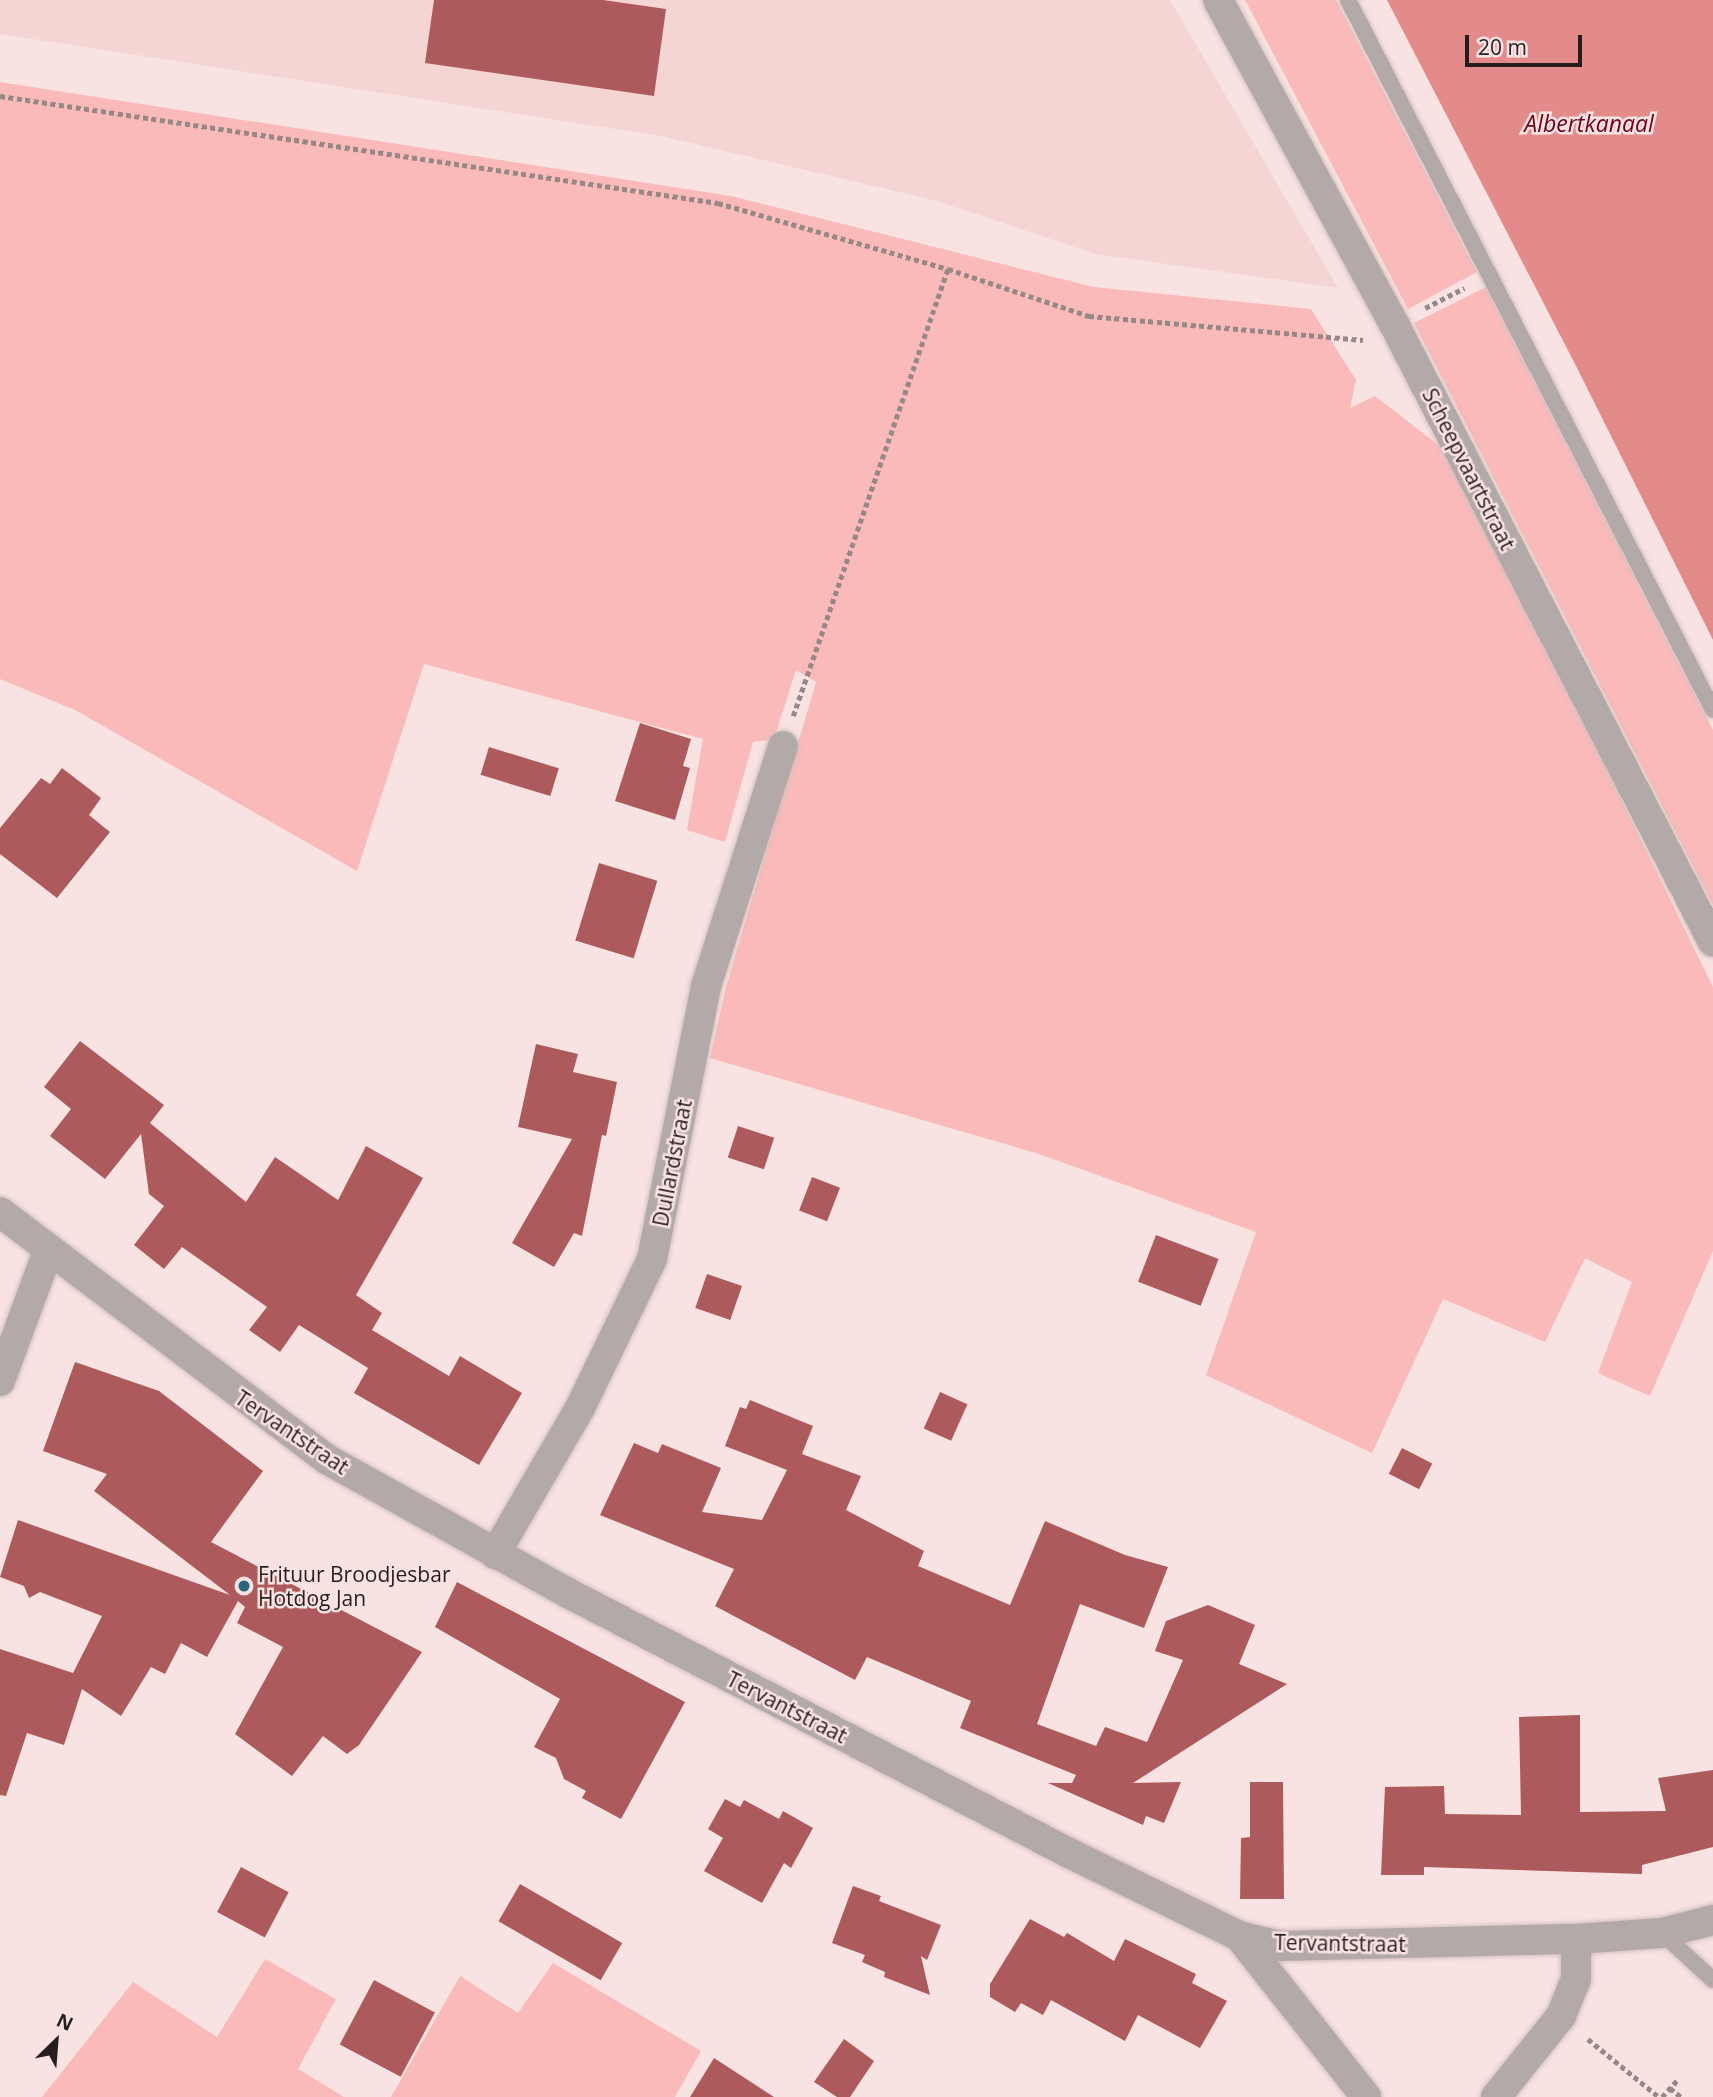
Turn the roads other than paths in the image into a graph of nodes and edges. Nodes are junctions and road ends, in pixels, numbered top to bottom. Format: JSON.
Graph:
{"nodes":[{"id":1,"x":1218,"y":0,"type":"edge"},
{"id":2,"x":1348,"y":0,"type":"edge"},
{"id":3,"x":1713,"y":710,"type":"edge"},
{"id":4,"x":783,"y":746,"type":"road end"},
{"id":5,"x":1713,"y":942,"type":"edge"},
{"id":6,"x":0,"y":1213,"type":"edge"},
{"id":7,"x":48,"y":1251,"type":"junction"},
{"id":8,"x":0,"y":1381,"type":"edge"},
{"id":9,"x":495,"y":1554,"type":"junction"},
{"id":10,"x":1713,"y":1920,"type":"edge"},
{"id":11,"x":1662,"y":1933,"type":"junction"},
{"id":12,"x":1238,"y":1936,"type":"junction"},
{"id":13,"x":1576,"y":1939,"type":"junction"},
{"id":14,"x":1713,"y":1980,"type":"edge"},
{"id":15,"x":1366,"y":2097,"type":"edge"},
{"id":16,"x":1496,"y":2097,"type":"edge"}],
"edges":[{"from":1,"to":5,"type":"street","name":"Scheepvaartstraat"},
{"from":2,"to":3,"type":"lane"},
{"from":4,"to":9,"type":"street","name":"Dullardstraat"},
{"from":6,"to":7,"type":"street","name":"Tervantstraat"},
{"from":7,"to":8,"type":"street"},
{"from":7,"to":9,"type":"street","name":"Tervantstraat"},
{"from":9,"to":12,"type":"street","name":"Tervantstraat"},
{"from":10,"to":11,"type":"street","name":"Tervantstraat"},
{"from":11,"to":13,"type":"street","name":"Tervantstraat"},
{"from":11,"to":14,"type":"lane"},
{"from":12,"to":13,"type":"street","name":"Tervantstraat"},
{"from":12,"to":15,"type":"street"},
{"from":13,"to":16,"type":"street"}]}
